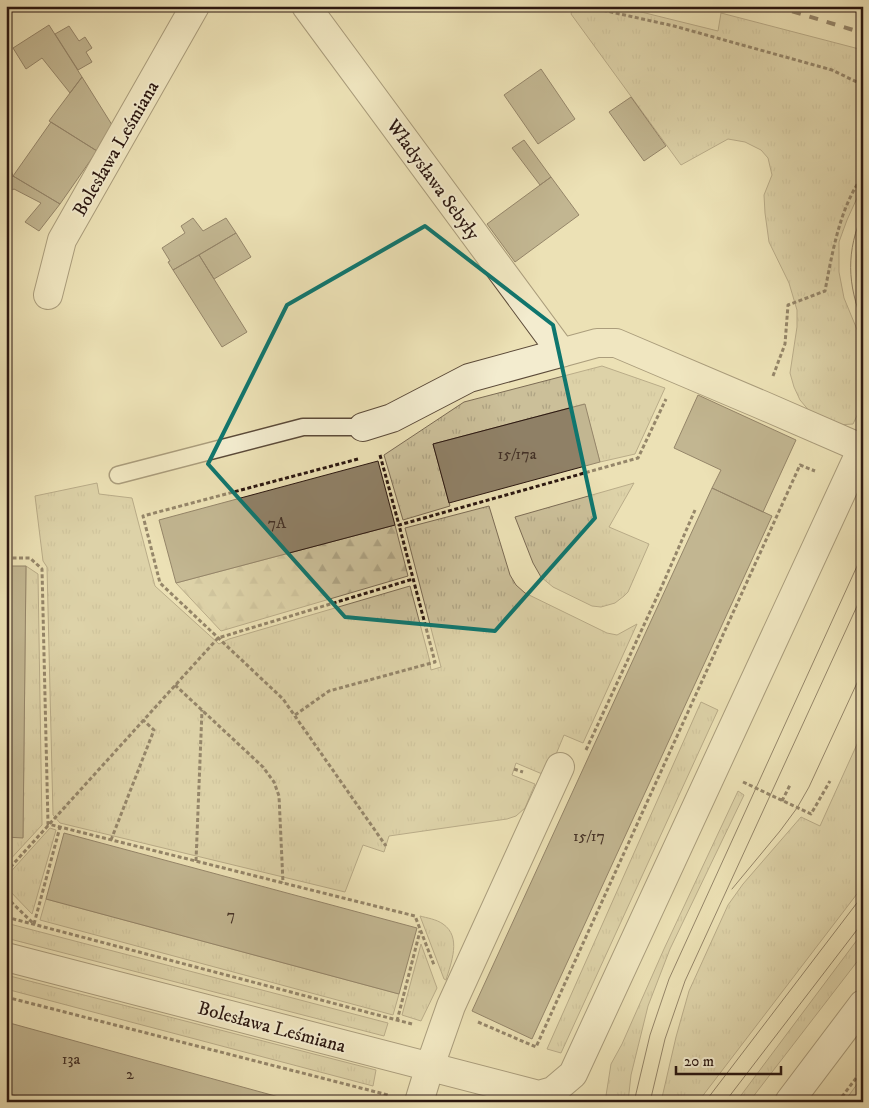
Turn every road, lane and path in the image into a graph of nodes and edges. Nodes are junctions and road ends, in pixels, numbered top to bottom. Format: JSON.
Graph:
{"nodes":[{"id":1,"x":195,"y":6,"type":"edge"},
{"id":2,"x":306,"y":6,"type":"edge"},
{"id":3,"x":584,"y":6,"type":"edge"},
{"id":4,"x":863,"y":85,"type":"edge"},
{"id":5,"x":863,"y":176,"type":"edge"},
{"id":6,"x":48,"y":296,"type":"dead end"},
{"id":7,"x":562,"y":353,"type":"junction"},
{"id":8,"x":667,"y":397,"type":"dead end"},
{"id":9,"x":762,"y":405,"type":"junction"},
{"id":10,"x":363,"y":427,"type":"joint"},
{"id":11,"x":862,"y":447,"type":"edge"},
{"id":12,"x":380,"y":453,"type":"dead end"},
{"id":13,"x":361,"y":458,"type":"dead end"},
{"id":14,"x":822,"y":474,"type":"dead end"},
{"id":15,"x":118,"y":475,"type":"dead end"},
{"id":16,"x":399,"y":525,"type":"junction"},
{"id":17,"x":6,"y":558,"type":"edge"},
{"id":18,"x":413,"y":579,"type":"junction"},
{"id":19,"x":218,"y":638,"type":"junction"},
{"id":20,"x":175,"y":685,"type":"junction"},
{"id":21,"x":202,"y":710,"type":"junction"},
{"id":22,"x":295,"y":716,"type":"junction"},
{"id":23,"x":144,"y":720,"type":"junction"},
{"id":24,"x":560,"y":768,"type":"dead end"},
{"id":25,"x":738,"y":780,"type":"dead end"},
{"id":26,"x":830,"y":781,"type":"dead end"},
{"id":27,"x":790,"y":785,"type":"dead end"},
{"id":28,"x":782,"y":801,"type":"junction"},
{"id":29,"x":48,"y":824,"type":"junction"},
{"id":30,"x":60,"y":828,"type":"junction"},
{"id":31,"x":111,"y":840,"type":"junction"},
{"id":32,"x":386,"y":846,"type":"dead end"},
{"id":33,"x":196,"y":861,"type":"junction"},
{"id":34,"x":6,"y":872,"type":"edge"},
{"id":35,"x":283,"y":883,"type":"junction"},
{"id":36,"x":6,"y":897,"type":"edge"},
{"id":37,"x":6,"y":917,"type":"edge"},
{"id":38,"x":34,"y":924,"type":"junction"},
{"id":39,"x":420,"y":930,"type":"junction"},
{"id":40,"x":6,"y":957,"type":"edge"},
{"id":41,"x":436,"y":970,"type":"dead end"},
{"id":42,"x":6,"y":996,"type":"edge"},
{"id":43,"x":863,"y":1004,"type":"edge"},
{"id":44,"x":470,"y":1019,"type":"dead end"},
{"id":45,"x":397,"y":1020,"type":"junction"},
{"id":46,"x":413,"y":1025,"type":"dead end"},
{"id":47,"x":430,"y":1066,"type":"junction"},
{"id":48,"x":863,"y":1069,"type":"edge"},
{"id":49,"x":391,"y":1096,"type":"dead end"},
{"id":50,"x":419,"y":1102,"type":"edge"},
{"id":51,"x":789,"y":1102,"type":"edge"},
{"id":52,"x":838,"y":1102,"type":"edge"}],
"edges":[{"from":1,"to":6,"type":"street","name":"Bolesława Leśmiana"},
{"from":2,"to":7,"type":"street","name":"Władysława Sebyły"},
{"from":3,"to":4,"type":"path"},
{"from":5,"to":9,"type":"path"},
{"from":7,"to":9,"type":"street"},
{"from":7,"to":10,"type":"street"},
{"from":8,"to":16,"type":"path"},
{"from":9,"to":11,"type":"street"},
{"from":10,"to":15,"type":"lane"},
{"from":11,"to":47,"type":"street","name":"Bolesława Leśmiana"},
{"from":12,"to":16,"type":"path"},
{"from":13,"to":19,"type":"path"},
{"from":14,"to":44,"type":"path"},
{"from":16,"to":18,"type":"path"},
{"from":17,"to":29,"type":"path"},
{"from":18,"to":19,"type":"path"},
{"from":18,"to":22,"type":"path"},
{"from":19,"to":20,"type":"path"},
{"from":19,"to":22,"type":"path"},
{"from":20,"to":21,"type":"path"},
{"from":20,"to":23,"type":"path"},
{"from":21,"to":33,"type":"path"},
{"from":21,"to":35,"type":"path"},
{"from":22,"to":32,"type":"path"},
{"from":23,"to":29,"type":"path"},
{"from":23,"to":31,"type":"path"},
{"from":24,"to":47,"type":"street"},
{"from":25,"to":28,"type":"path"},
{"from":26,"to":28,"type":"path"},
{"from":27,"to":28,"type":"path"},
{"from":29,"to":30,"type":"path"},
{"from":29,"to":34,"type":"path"},
{"from":30,"to":31,"type":"path"},
{"from":30,"to":38,"type":"path"},
{"from":31,"to":33,"type":"path"},
{"from":33,"to":35,"type":"path"},
{"from":35,"to":39,"type":"path"},
{"from":36,"to":38,"type":"path"},
{"from":37,"to":38,"type":"path"},
{"from":38,"to":45,"type":"path"},
{"from":39,"to":41,"type":"path"},
{"from":39,"to":45,"type":"path"},
{"from":40,"to":47,"type":"street","name":"Bolesława Leśmiana"},
{"from":42,"to":49,"type":"path"},
{"from":43,"to":51,"type":"street"},
{"from":45,"to":46,"type":"path"},
{"from":47,"to":50,"type":"street"},
{"from":48,"to":52,"type":"path"}]}
